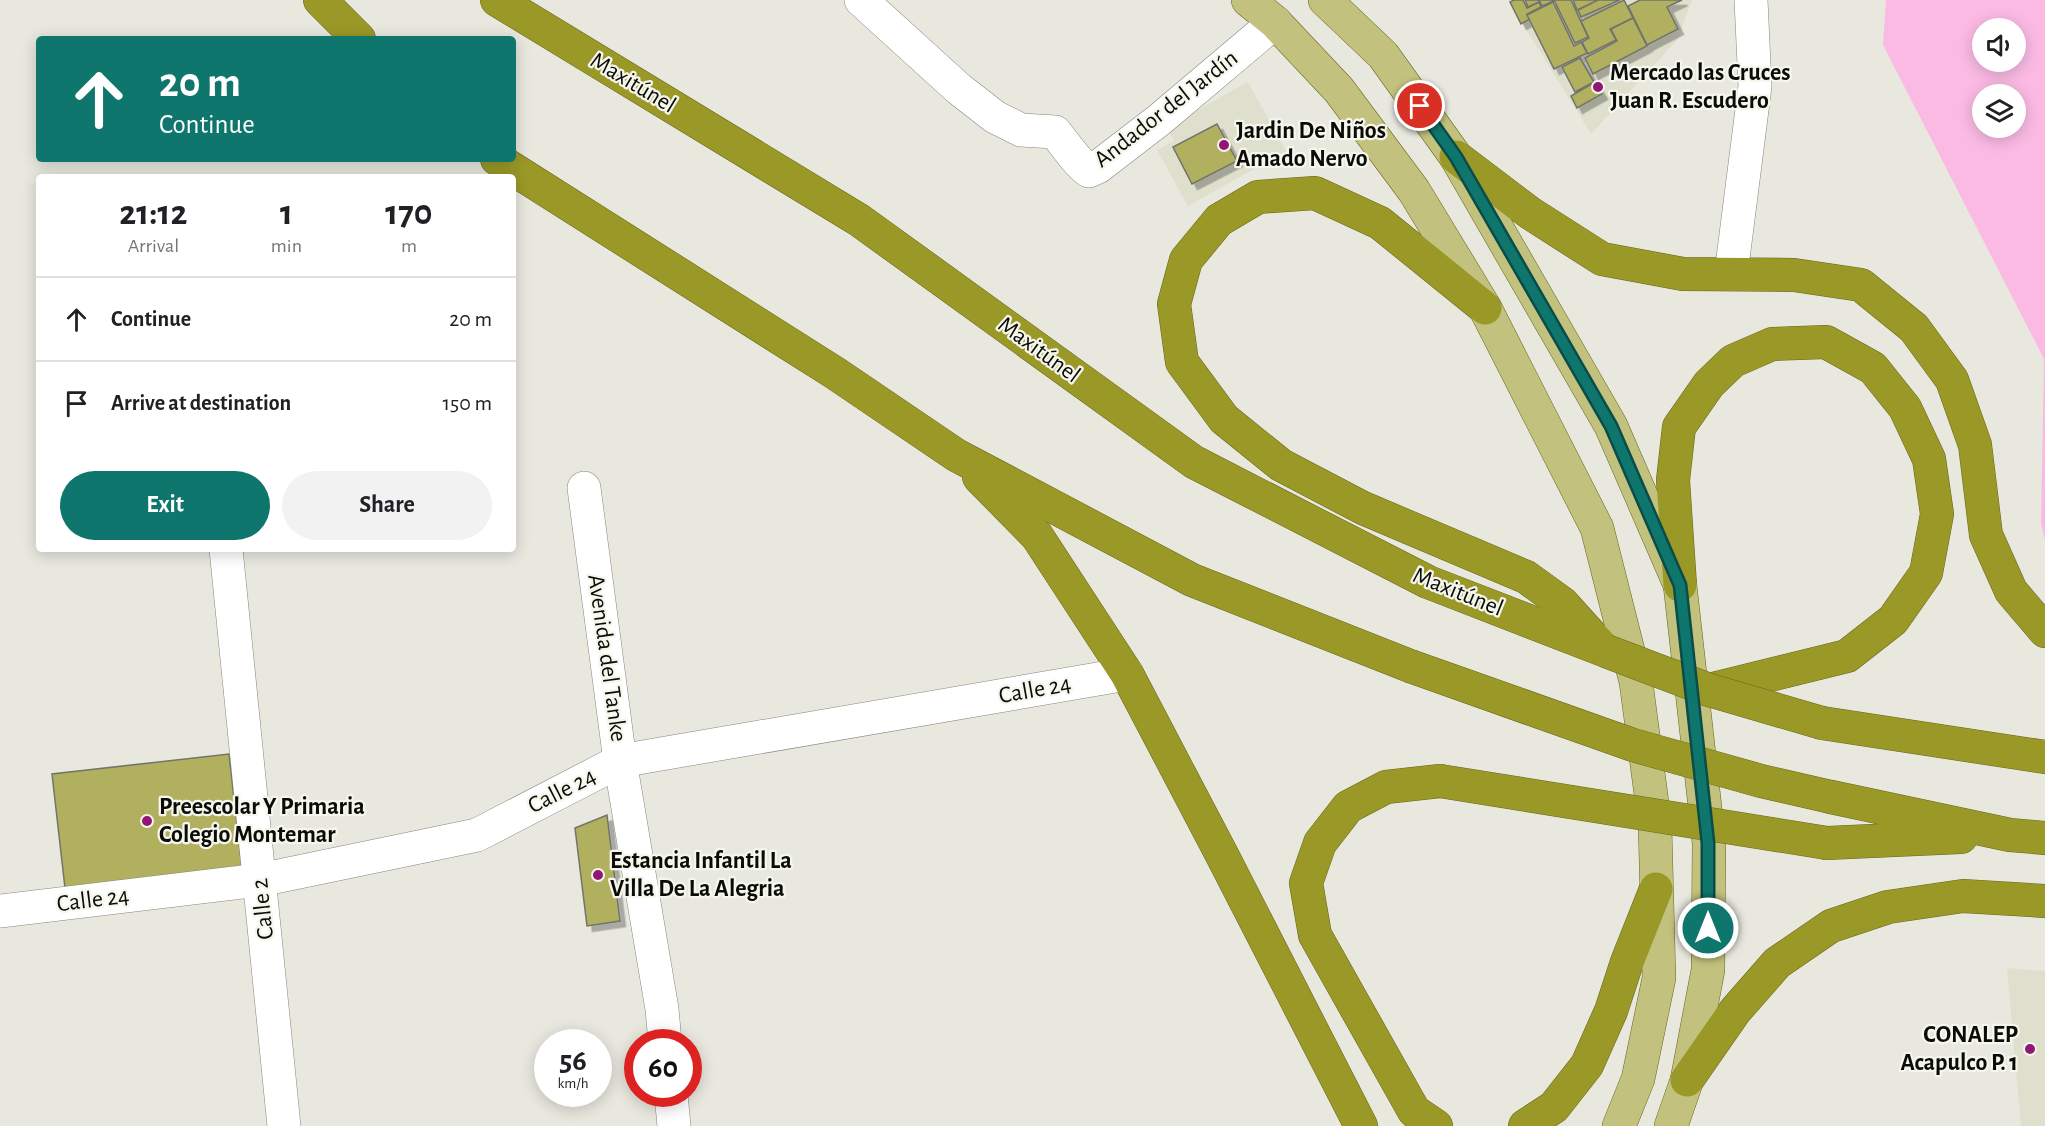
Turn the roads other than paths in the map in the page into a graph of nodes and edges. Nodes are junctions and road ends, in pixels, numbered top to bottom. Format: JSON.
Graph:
{"nodes":[{"id":1,"x":320,"y":0,"type":"edge"},
{"id":2,"x":496,"y":0,"type":"edge"},
{"id":3,"x":861,"y":0,"type":"edge"},
{"id":4,"x":1248,"y":0,"type":"edge"},
{"id":5,"x":1324,"y":0,"type":"edge"},
{"id":6,"x":1751,"y":0,"type":"edge"},
{"id":7,"x":1275,"y":22,"type":"junction"},
{"id":8,"x":355,"y":36,"type":"edge"},
{"id":9,"x":1456,"y":157,"type":"junction"},
{"id":10,"x":502,"y":162,"type":"edge"},
{"id":11,"x":1731,"y":274,"type":"junction"},
{"id":12,"x":1485,"y":308,"type":"junction"},
{"id":13,"x":956,"y":454,"type":"junction"},
{"id":14,"x":584,"y":488,"type":"dead end"},
{"id":15,"x":226,"y":552,"type":"edge"},
{"id":16,"x":1680,"y":585,"type":"junction"},
{"id":17,"x":2045,"y":631,"type":"edge"},
{"id":18,"x":1606,"y":651,"type":"junction"},
{"id":19,"x":1127,"y":674,"type":"junction"},
{"id":20,"x":1709,"y":690,"type":"junction"},
{"id":21,"x":2045,"y":758,"type":"edge"},
{"id":22,"x":621,"y":760,"type":"junction"},
{"id":23,"x":2010,"y":835,"type":"junction"},
{"id":24,"x":2045,"y":838,"type":"edge"},
{"id":25,"x":260,"y":880,"type":"junction"},
{"id":26,"x":1656,"y":889,"type":"junction"},
{"id":27,"x":2045,"y":901,"type":"edge"},
{"id":28,"x":0,"y":911,"type":"edge"},
{"id":29,"x":664,"y":1029,"type":"edge"},
{"id":30,"x":1687,"y":1080,"type":"junction"},
{"id":31,"x":672,"y":1107,"type":"edge"},
{"id":32,"x":284,"y":1126,"type":"edge"},
{"id":33,"x":674,"y":1126,"type":"edge"},
{"id":34,"x":1360,"y":1126,"type":"edge"},
{"id":35,"x":1436,"y":1126,"type":"edge"},
{"id":36,"x":1525,"y":1126,"type":"edge"},
{"id":37,"x":1619,"y":1126,"type":"edge"},
{"id":38,"x":1671,"y":1126,"type":"edge"}],
"edges":[{"from":1,"to":8,"type":"highway"},
{"from":2,"to":18,"type":"highway","name":"Maxitúnel"},
{"from":3,"to":7,"type":"street","name":"Andador del Jardín"},
{"from":4,"to":7,"type":"main road"},
{"from":5,"to":9,"type":"main road"},
{"from":6,"to":11,"type":"street"},
{"from":7,"to":12,"type":"main road"},
{"from":9,"to":11,"type":"highway"},
{"from":9,"to":16,"type":"main road"},
{"from":10,"to":13,"type":"highway"},
{"from":11,"to":17,"type":"highway"},
{"from":12,"to":18,"type":"highway"},
{"from":12,"to":26,"type":"main road"},
{"from":13,"to":19,"type":"highway"},
{"from":13,"to":23,"type":"highway","bridge":true},
{"from":14,"to":22,"type":"street","name":"Avenida del Tanke"},
{"from":15,"to":25,"type":"street","name":"Calle 2"},
{"from":16,"to":20,"type":"highway"},
{"from":16,"to":30,"type":"main road"},
{"from":18,"to":20,"type":"highway","name":"Maxitúnel","bridge":true},
{"from":19,"to":22,"type":"street","name":"Calle 24"},
{"from":19,"to":34,"type":"highway"},
{"from":20,"to":21,"type":"highway","name":"Maxitúnel","bridge":true},
{"from":22,"to":25,"type":"street","name":"Calle 24"},
{"from":22,"to":29,"type":"street","name":"Avenida del Tanke"},
{"from":23,"to":24,"type":"highway"},
{"from":23,"to":35,"type":"highway","bridge":true},
{"from":25,"to":28,"type":"street","name":"Calle 24"},
{"from":25,"to":32,"type":"street","name":"Calle 2"},
{"from":26,"to":36,"type":"highway"},
{"from":26,"to":37,"type":"main road"},
{"from":27,"to":30,"type":"highway"},
{"from":30,"to":38,"type":"main road"},
{"from":31,"to":33,"type":"street"}]}
